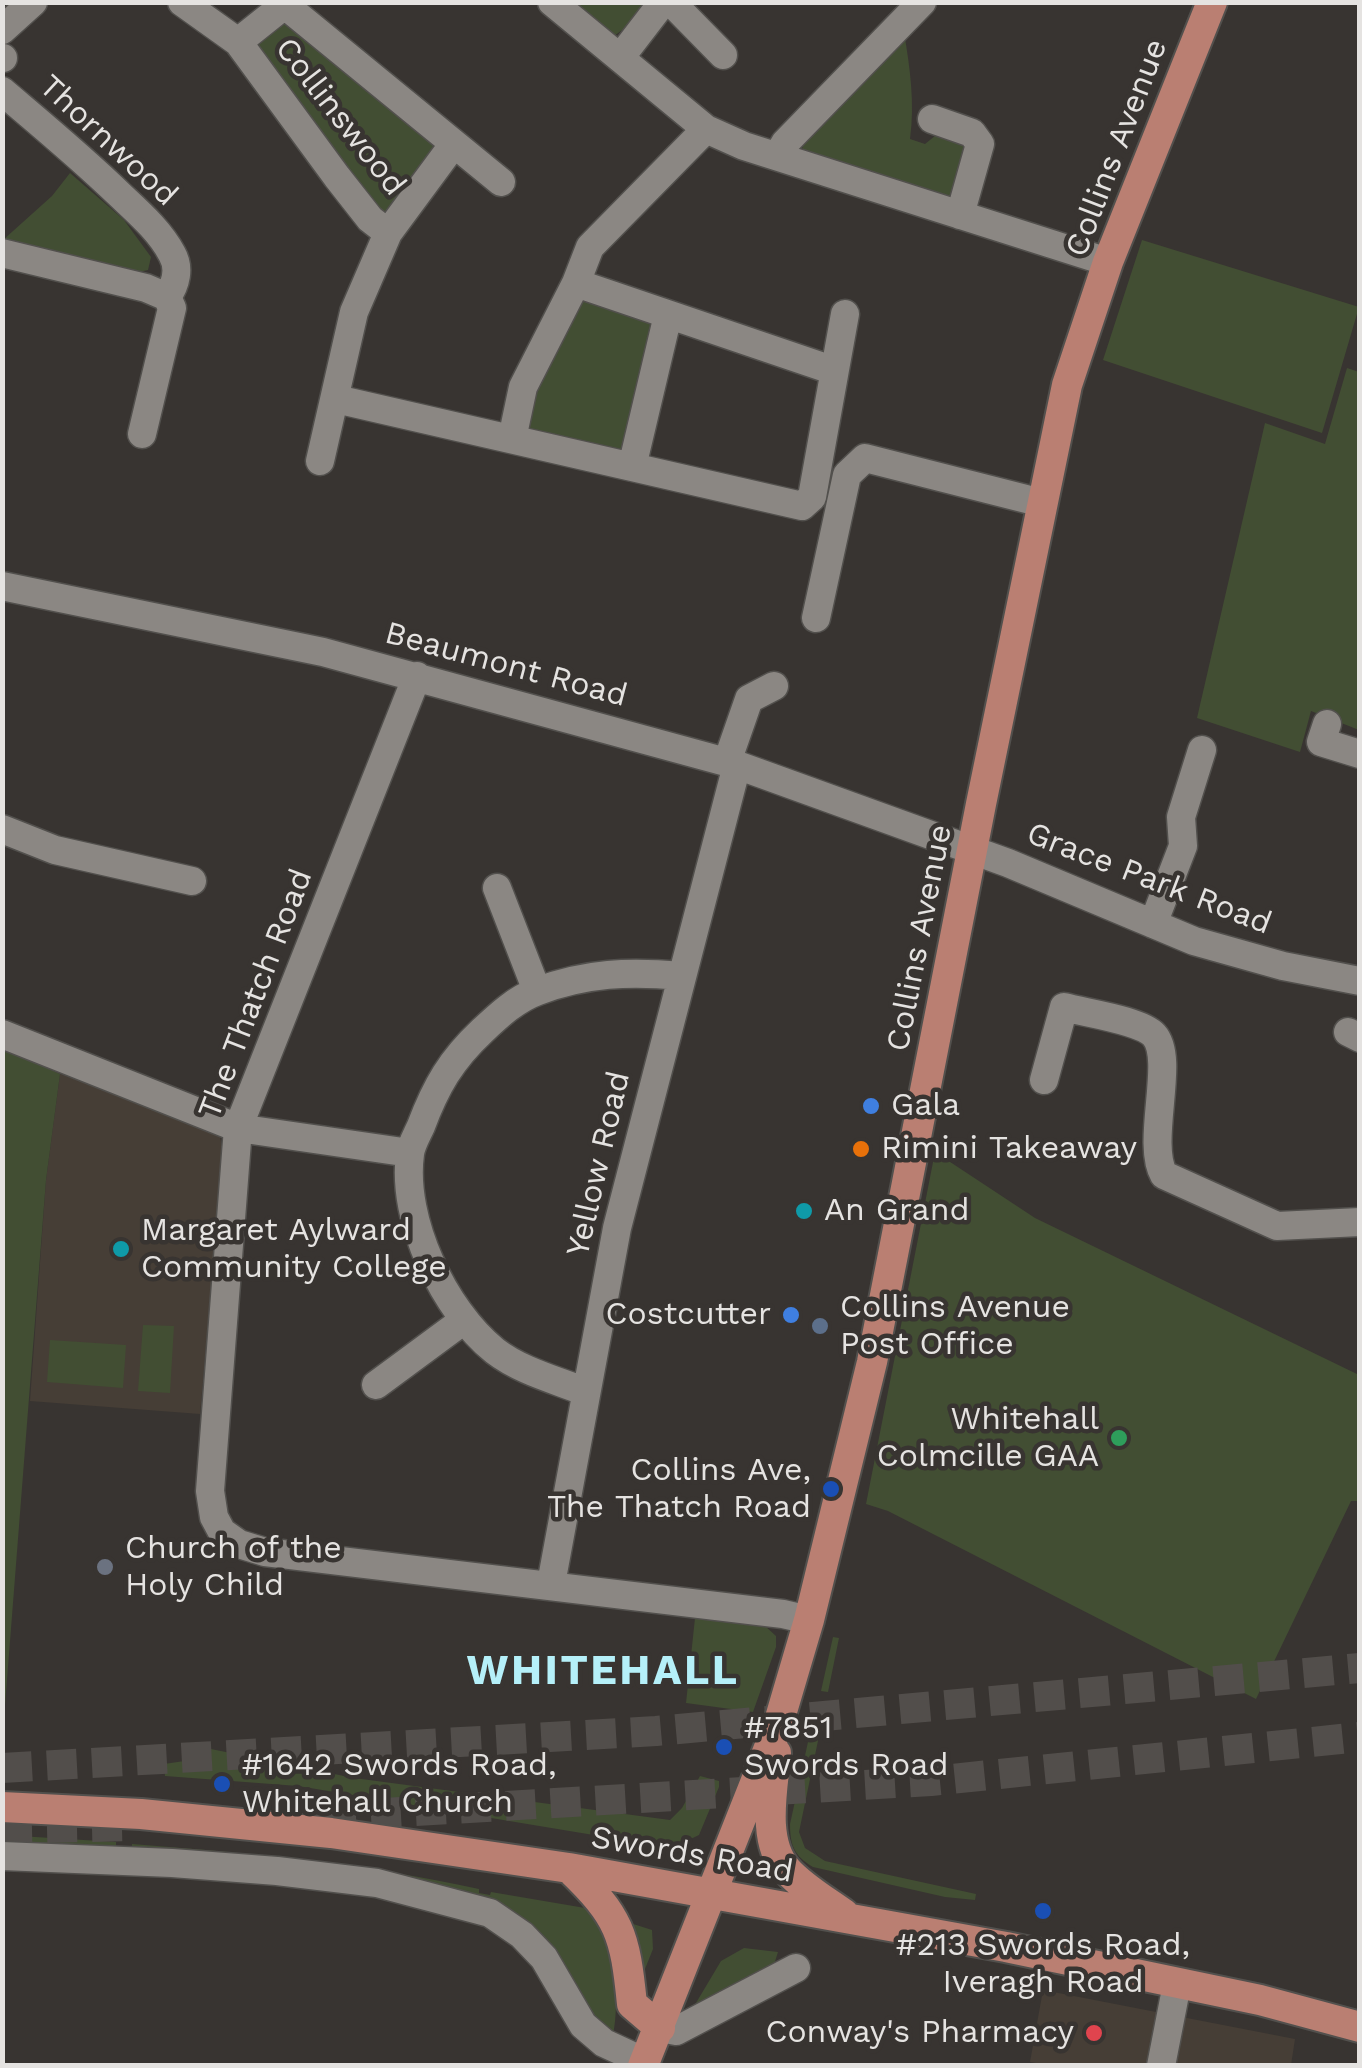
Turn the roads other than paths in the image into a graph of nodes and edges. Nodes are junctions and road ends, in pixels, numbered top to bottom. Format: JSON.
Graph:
{"nodes":[{"id":1,"x":33,"y":2,"type":"edge"},
{"id":2,"x":182,"y":2,"type":"edge"},
{"id":3,"x":552,"y":2,"type":"edge"},
{"id":4,"x":663,"y":2,"type":"edge"},
{"id":5,"x":672,"y":2,"type":"edge"},
{"id":6,"x":922,"y":2,"type":"edge"},
{"id":7,"x":1212,"y":2,"type":"edge"},
{"id":8,"x":287,"y":4,"type":"edge"},
{"id":9,"x":2,"y":30,"type":"edge"},
{"id":10,"x":238,"y":42,"type":"junction"},
{"id":11,"x":723,"y":55,"type":"dead end"},
{"id":12,"x":620,"y":58,"type":"junction"},
{"id":13,"x":2,"y":91,"type":"edge"},
{"id":14,"x":932,"y":119,"type":"dead end"},
{"id":15,"x":706,"y":128,"type":"junction"},
{"id":16,"x":453,"y":144,"type":"junction"},
{"id":17,"x":778,"y":155,"type":"junction"},
{"id":18,"x":502,"y":182,"type":"dead end"},
{"id":19,"x":960,"y":215,"type":"junction"},
{"id":20,"x":388,"y":233,"type":"junction"},
{"id":21,"x":2,"y":253,"type":"edge"},
{"id":22,"x":1108,"y":262,"type":"junction"},
{"id":23,"x":576,"y":283,"type":"junction"},
{"id":24,"x":167,"y":297,"type":"junction"},
{"id":25,"x":845,"y":314,"type":"dead end"},
{"id":26,"x":668,"y":315,"type":"junction"},
{"id":27,"x":832,"y":370,"type":"junction"},
{"id":28,"x":336,"y":399,"type":"junction"},
{"id":29,"x":142,"y":434,"type":"dead end"},
{"id":30,"x":512,"y":438,"type":"junction"},
{"id":31,"x":320,"y":461,"type":"dead end"},
{"id":32,"x":632,"y":467,"type":"junction"},
{"id":33,"x":1042,"y":504,"type":"junction"},
{"id":34,"x":5,"y":591,"type":"edge"},
{"id":35,"x":816,"y":618,"type":"dead end"},
{"id":36,"x":417,"y":676,"type":"junction"},
{"id":37,"x":774,"y":686,"type":"dead end"},
{"id":38,"x":1202,"y":750,"type":"dead end"},
{"id":39,"x":732,"y":763,"type":"junction"},
{"id":40,"x":2,"y":830,"type":"edge"},
{"id":41,"x":974,"y":850,"type":"junction"},
{"id":42,"x":192,"y":881,"type":"dead end"},
{"id":43,"x":497,"y":888,"type":"dead end"},
{"id":44,"x":1153,"y":924,"type":"junction"},
{"id":45,"x":680,"y":976,"type":"junction"},
{"id":46,"x":1360,"y":981,"type":"edge"},
{"id":47,"x":537,"y":991,"type":"junction"},
{"id":48,"x":2,"y":1034,"type":"edge"},
{"id":49,"x":1044,"y":1080,"type":"dead end"},
{"id":50,"x":238,"y":1128,"type":"junction"},
{"id":51,"x":410,"y":1153,"type":"junction"},
{"id":52,"x":1360,"y":1222,"type":"edge"},
{"id":53,"x":464,"y":1320,"type":"junction"},
{"id":54,"x":376,"y":1385,"type":"dead end"},
{"id":55,"x":586,"y":1392,"type":"junction"},
{"id":56,"x":550,"y":1584,"type":"junction"},
{"id":57,"x":809,"y":1620,"type":"junction"},
{"id":58,"x":778,"y":1724,"type":"junction"},
{"id":59,"x":2,"y":1806,"type":"edge"},
{"id":60,"x":2,"y":1856,"type":"edge"},
{"id":61,"x":570,"y":1868,"type":"junction"},
{"id":62,"x":714,"y":1894,"type":"junction"},
{"id":63,"x":851,"y":1920,"type":"junction"},
{"id":64,"x":796,"y":1968,"type":"dead end"},
{"id":65,"x":1177,"y":1984,"type":"junction"},
{"id":66,"x":1360,"y":2027,"type":"edge"},
{"id":67,"x":660,"y":2028,"type":"junction"},
{"id":68,"x":644,"y":2064,"type":"edge"},
{"id":69,"x":1161,"y":2066,"type":"edge"}],
"edges":[{"from":1,"to":9,"type":"street"},
{"from":2,"to":10,"type":"street","name":"Collinswood"},
{"from":3,"to":12,"type":"street"},
{"from":4,"to":12,"type":"street"},
{"from":5,"to":11,"type":"street"},
{"from":6,"to":17,"type":"street"},
{"from":7,"to":22,"type":"main road","name":"Collins Avenue"},
{"from":8,"to":10,"type":"street","name":"Collinswood"},
{"from":8,"to":16,"type":"street","name":"Collinswood"},
{"from":10,"to":20,"type":"street","name":"Collinswood"},
{"from":12,"to":15,"type":"street"},
{"from":13,"to":24,"type":"street","name":"Thornwood"},
{"from":14,"to":19,"type":"street"},
{"from":15,"to":17,"type":"street"},
{"from":15,"to":23,"type":"street"},
{"from":16,"to":18,"type":"street","name":"Collinswood"},
{"from":16,"to":20,"type":"street","name":"Collinswood"},
{"from":17,"to":19,"type":"street"},
{"from":19,"to":22,"type":"street"},
{"from":20,"to":28,"type":"street","name":"Collinswood"},
{"from":21,"to":24,"type":"street"},
{"from":22,"to":33,"type":"main road","name":"Collins Avenue"},
{"from":23,"to":26,"type":"street"},
{"from":23,"to":30,"type":"street"},
{"from":24,"to":29,"type":"street","name":"Thornwood"},
{"from":25,"to":27,"type":"street"},
{"from":26,"to":27,"type":"street"},
{"from":26,"to":32,"type":"street"},
{"from":27,"to":32,"type":"street"},
{"from":28,"to":30,"type":"street"},
{"from":28,"to":31,"type":"street","name":"Collinswood"},
{"from":30,"to":32,"type":"street"},
{"from":33,"to":35,"type":"street"},
{"from":33,"to":41,"type":"main road","name":"Collins Avenue"},
{"from":34,"to":36,"type":"street","name":"Beaumont Road"},
{"from":36,"to":39,"type":"street","name":"Beaumont Road"},
{"from":36,"to":50,"type":"street","name":"The Thatch Road"},
{"from":37,"to":39,"type":"street","name":"Yellow Road"},
{"from":38,"to":44,"type":"street"},
{"from":39,"to":41,"type":"street","name":"Beaumont Road"},
{"from":39,"to":45,"type":"street","name":"Yellow Road"},
{"from":40,"to":42,"type":"street"},
{"from":41,"to":44,"type":"street","name":"Grace Park Road"},
{"from":41,"to":57,"type":"main road","name":"Collins Avenue"},
{"from":43,"to":47,"type":"street"},
{"from":44,"to":46,"type":"street","name":"Grace Park Road"},
{"from":45,"to":47,"type":"street"},
{"from":45,"to":55,"type":"street","name":"Yellow Road"},
{"from":47,"to":51,"type":"street"},
{"from":48,"to":50,"type":"street"},
{"from":49,"to":52,"type":"street"},
{"from":50,"to":51,"type":"street"},
{"from":50,"to":56,"type":"street","name":"The Thatch Road"},
{"from":51,"to":53,"type":"street"},
{"from":53,"to":54,"type":"street"},
{"from":53,"to":55,"type":"street"},
{"from":55,"to":56,"type":"street","name":"Yellow Road"},
{"from":56,"to":57,"type":"street","name":"The Thatch Road"},
{"from":57,"to":58,"type":"main road","name":"Collins Avenue"},
{"from":58,"to":62,"type":"main road","name":"Collins Avenue"},
{"from":58,"to":63,"type":"main road"},
{"from":59,"to":61,"type":"main road","name":"Swords Road"},
{"from":60,"to":68,"type":"street"},
{"from":61,"to":62,"type":"main road","name":"Swords Road"},
{"from":61,"to":67,"type":"main road"},
{"from":62,"to":63,"type":"main road","name":"Swords Road"},
{"from":62,"to":67,"type":"main road","name":"Collins Avenue"},
{"from":63,"to":65,"type":"main road","name":"Swords Road"},
{"from":64,"to":67,"type":"street"},
{"from":65,"to":66,"type":"main road","name":"Swords Road"},
{"from":65,"to":69,"type":"street"},
{"from":67,"to":68,"type":"main road","name":"Collins Avenue"}]}
